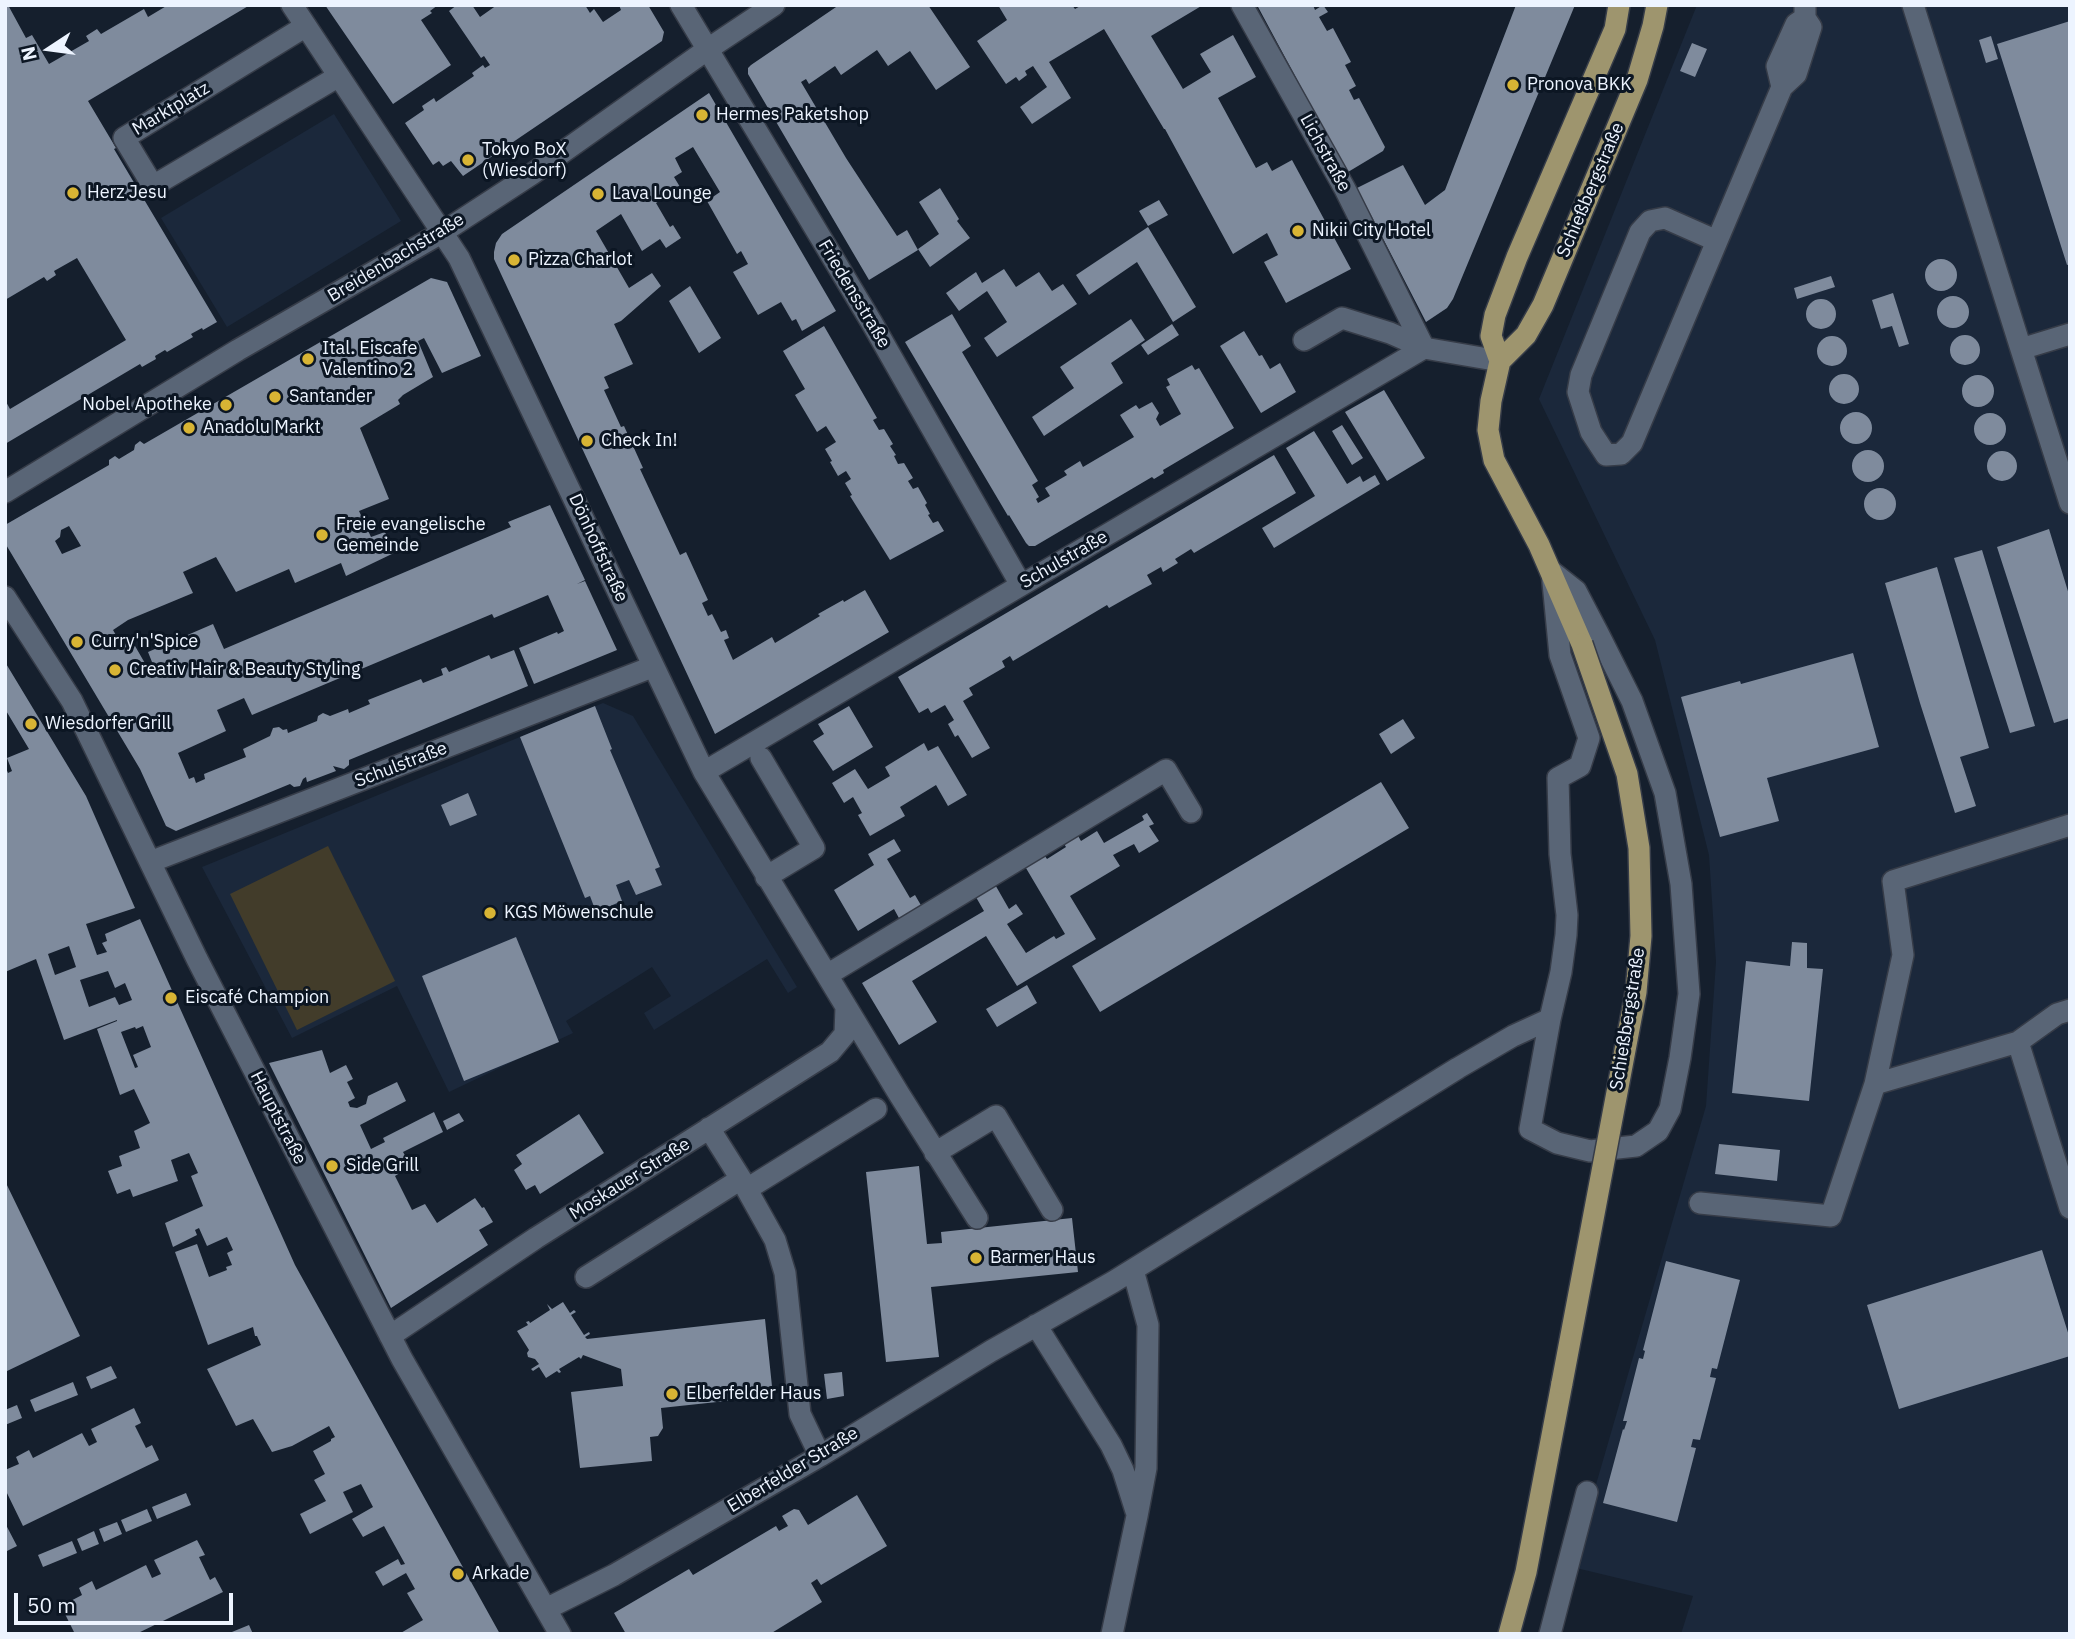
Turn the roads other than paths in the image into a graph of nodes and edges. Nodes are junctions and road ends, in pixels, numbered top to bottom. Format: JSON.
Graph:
{"nodes":[{"id":1,"x":292,"y":5,"type":"edge"},
{"id":2,"x":681,"y":5,"type":"edge"},
{"id":3,"x":774,"y":5,"type":"edge"},
{"id":4,"x":1242,"y":5,"type":"edge"},
{"id":5,"x":1619,"y":5,"type":"edge"},
{"id":6,"x":1657,"y":5,"type":"edge"},
{"id":7,"x":1913,"y":5,"type":"edge"},
{"id":8,"x":1805,"y":12,"type":"edge"},
{"id":9,"x":306,"y":26,"type":"junction"},
{"id":10,"x":708,"y":49,"type":"junction"},
{"id":11,"x":339,"y":76,"type":"junction"},
{"id":12,"x":443,"y":232,"type":"junction"},
{"id":13,"x":1717,"y":241,"type":"junction"},
{"id":14,"x":2070,"y":334,"type":"edge"},
{"id":15,"x":1304,"y":340,"type":"dead end"},
{"id":16,"x":1424,"y":348,"type":"junction"},
{"id":17,"x":2021,"y":349,"type":"junction"},
{"id":18,"x":1500,"y":361,"type":"junction"},
{"id":19,"x":5,"y":492,"type":"edge"},
{"id":20,"x":2070,"y":503,"type":"edge"},
{"id":21,"x":1552,"y":572,"type":"junction"},
{"id":22,"x":1021,"y":585,"type":"junction"},
{"id":23,"x":5,"y":597,"type":"edge"},
{"id":24,"x":652,"y":667,"type":"junction"},
{"id":25,"x":761,"y":758,"type":"dead end"},
{"id":26,"x":704,"y":772,"type":"junction"},
{"id":27,"x":1191,"y":812,"type":"dead end"},
{"id":28,"x":2070,"y":825,"type":"edge"},
{"id":29,"x":149,"y":862,"type":"junction"},
{"id":30,"x":766,"y":877,"type":"junction"},
{"id":31,"x":827,"y":975,"type":"junction"},
{"id":32,"x":846,"y":1007,"type":"junction"},
{"id":33,"x":2070,"y":1010,"type":"edge"},
{"id":34,"x":1550,"y":1019,"type":"junction"},
{"id":35,"x":2018,"y":1042,"type":"junction"},
{"id":36,"x":1875,"y":1084,"type":"junction"},
{"id":37,"x":876,"y":1109,"type":"dead end"},
{"id":38,"x":709,"y":1128,"type":"junction"},
{"id":39,"x":935,"y":1153,"type":"junction"},
{"id":40,"x":744,"y":1184,"type":"junction"},
{"id":41,"x":1700,"y":1203,"type":"dead end"},
{"id":42,"x":2070,"y":1208,"type":"edge"},
{"id":43,"x":1052,"y":1210,"type":"dead end"},
{"id":44,"x":977,"y":1218,"type":"dead end"},
{"id":45,"x":1133,"y":1270,"type":"junction"},
{"id":46,"x":586,"y":1277,"type":"dead end"},
{"id":47,"x":1036,"y":1325,"type":"junction"},
{"id":48,"x":390,"y":1336,"type":"junction"},
{"id":49,"x":820,"y":1455,"type":"junction"},
{"id":50,"x":1587,"y":1492,"type":"dead end"},
{"id":51,"x":1137,"y":1516,"type":"junction"},
{"id":52,"x":1526,"y":1572,"type":"junction"},
{"id":53,"x":546,"y":1609,"type":"junction"},
{"id":54,"x":560,"y":1634,"type":"edge"},
{"id":55,"x":1112,"y":1634,"type":"edge"},
{"id":56,"x":1509,"y":1634,"type":"edge"},
{"id":57,"x":1521,"y":1634,"type":"edge"},
{"id":58,"x":1550,"y":1634,"type":"edge"}],
"edges":[{"from":1,"to":9,"type":"street","name":"Dönhoffstraße"},
{"from":2,"to":10,"type":"street","name":"Friedensstraße"},
{"from":3,"to":10,"type":"street","name":"Breidenbachstraße"},
{"from":4,"to":16,"type":"street","name":"Lichstraße"},
{"from":5,"to":18,"type":"main road","name":"Schießbergstraße"},
{"from":6,"to":18,"type":"main road","name":"Schießbergstraße"},
{"from":7,"to":17,"type":"street"},
{"from":8,"to":13,"type":"street"},
{"from":9,"to":11,"type":"street","name":"Dönhoffstraße"},
{"from":9,"to":11,"type":"street","name":"Marktplatz"},
{"from":10,"to":12,"type":"street","name":"Breidenbachstraße"},
{"from":10,"to":22,"type":"street","name":"Friedensstraße"},
{"from":11,"to":12,"type":"street","name":"Dönhoffstraße"},
{"from":12,"to":19,"type":"street","name":"Breidenbachstraße"},
{"from":12,"to":24,"type":"street","name":"Dönhoffstraße"},
{"from":13,"to":13,"type":"street"},
{"from":14,"to":17,"type":"street"},
{"from":15,"to":16,"type":"street"},
{"from":16,"to":18,"type":"street"},
{"from":16,"to":22,"type":"street","name":"Schulstraße"},
{"from":17,"to":20,"type":"street"},
{"from":18,"to":21,"type":"main road","name":"Schießbergstraße"},
{"from":21,"to":34,"type":"street"},
{"from":21,"to":34,"type":"street"},
{"from":21,"to":52,"type":"main road","name":"Schießbergstraße","bridge":true},
{"from":22,"to":26,"type":"street","name":"Schulstraße"},
{"from":23,"to":29,"type":"street","name":"Hauptstraße"},
{"from":24,"to":26,"type":"street","name":"Dönhoffstraße"},
{"from":24,"to":29,"type":"street","name":"Schulstraße"},
{"from":25,"to":30,"type":"street"},
{"from":26,"to":30,"type":"street","name":"Dönhoffstraße"},
{"from":27,"to":31,"type":"street"},
{"from":28,"to":36,"type":"street"},
{"from":29,"to":48,"type":"street","name":"Hauptstraße"},
{"from":30,"to":31,"type":"street","name":"Dönhoffstraße"},
{"from":31,"to":32,"type":"street","name":"Dönhoffstraße"},
{"from":32,"to":38,"type":"street","name":"Moskauer Straße"},
{"from":32,"to":39,"type":"street","name":"Dönhoffstraße"},
{"from":33,"to":35,"type":"street"},
{"from":34,"to":45,"type":"street","name":"Elberfelder Straße"},
{"from":35,"to":36,"type":"street"},
{"from":35,"to":42,"type":"street"},
{"from":36,"to":41,"type":"street"},
{"from":37,"to":40,"type":"street"},
{"from":38,"to":40,"type":"street"},
{"from":38,"to":48,"type":"street","name":"Moskauer Straße"},
{"from":39,"to":43,"type":"street"},
{"from":39,"to":44,"type":"street","name":"Dönhoffstraße"},
{"from":40,"to":46,"type":"street"},
{"from":40,"to":49,"type":"street"},
{"from":45,"to":47,"type":"street","name":"Elberfelder Straße"},
{"from":45,"to":51,"type":"street"},
{"from":47,"to":49,"type":"street","name":"Elberfelder Straße"},
{"from":47,"to":51,"type":"street"},
{"from":48,"to":53,"type":"street","name":"Hauptstraße"},
{"from":49,"to":53,"type":"street","name":"Elberfelder Straße"},
{"from":50,"to":58,"type":"street"},
{"from":51,"to":55,"type":"street"},
{"from":52,"to":56,"type":"main road","name":"Schießbergstraße"},
{"from":52,"to":57,"type":"main road","name":"Schießbergstraße"},
{"from":53,"to":54,"type":"street","name":"Hauptstraße"}]}
